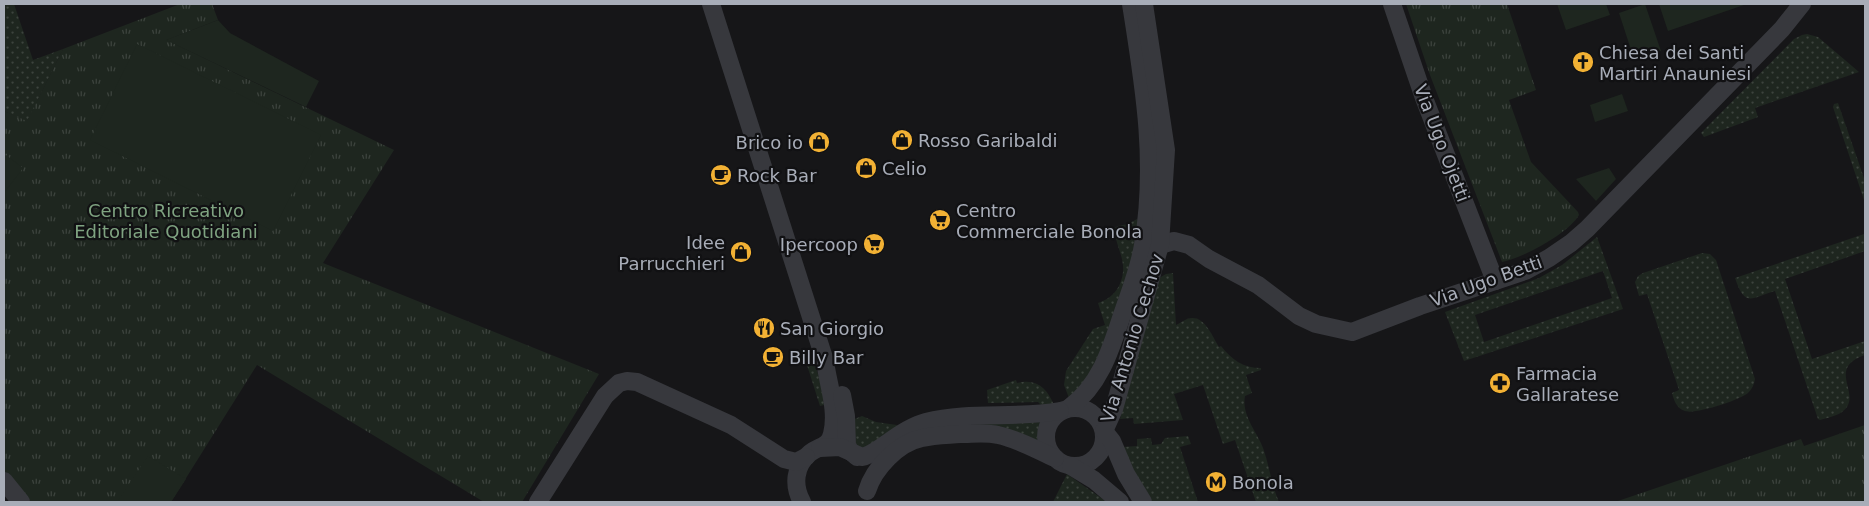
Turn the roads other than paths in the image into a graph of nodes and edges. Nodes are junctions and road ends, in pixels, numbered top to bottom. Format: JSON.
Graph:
{"nodes":[{"id":1,"x":711,"y":4,"type":"edge"},
{"id":2,"x":1131,"y":4,"type":"edge"},
{"id":3,"x":1144,"y":4,"type":"edge"},
{"id":4,"x":1392,"y":4,"type":"edge"},
{"id":5,"x":1802,"y":4,"type":"edge"},
{"id":6,"x":1152,"y":245,"type":"junction"},
{"id":7,"x":1495,"y":281,"type":"junction"},
{"id":8,"x":825,"y":361,"type":"junction"},
{"id":9,"x":1064,"y":409,"type":"junction"},
{"id":10,"x":703,"y":413,"type":"junction"},
{"id":11,"x":1104,"y":431,"type":"junction"},
{"id":12,"x":813,"y":453,"type":"junction"},
{"id":13,"x":853,"y":454,"type":"junction"},
{"id":14,"x":1055,"y":458,"type":"junction"},
{"id":15,"x":1071,"y":466,"type":"junction"},
{"id":16,"x":4,"y":481,"type":"edge"},
{"id":17,"x":799,"y":494,"type":"edge"},
{"id":18,"x":864,"y":497,"type":"edge"},
{"id":19,"x":21,"y":502,"type":"edge"},
{"id":20,"x":538,"y":502,"type":"edge"},
{"id":21,"x":1120,"y":502,"type":"edge"},
{"id":22,"x":1143,"y":502,"type":"edge"}],
"edges":[{"from":1,"to":8,"type":"street"},
{"from":2,"to":6,"type":"street","name":"Via Antonio Cechov"},
{"from":3,"to":6,"type":"street","name":"Via Antonio Cechov"},
{"from":4,"to":7,"type":"street","name":"Via Ugo Ojetti"},
{"from":5,"to":7,"type":"street","name":"Via Ugo Betti"},
{"from":6,"to":7,"type":"street","name":"Via Ugo Betti"},
{"from":6,"to":9,"type":"street","name":"Via Antonio Cechov"},
{"from":6,"to":11,"type":"street","name":"Via Antonio Cechov"},
{"from":8,"to":12,"type":"street"},
{"from":8,"to":13,"type":"street"},
{"from":9,"to":11,"type":"street"},
{"from":9,"to":13,"type":"street"},
{"from":9,"to":14,"type":"street"},
{"from":10,"to":12,"type":"street"},
{"from":10,"to":17,"type":"street"},
{"from":10,"to":20,"type":"street"},
{"from":11,"to":15,"type":"street"},
{"from":11,"to":22,"type":"street"},
{"from":12,"to":13,"type":"street"},
{"from":12,"to":17,"type":"street"},
{"from":13,"to":18,"type":"street"},
{"from":14,"to":15,"type":"street"},
{"from":14,"to":18,"type":"street"},
{"from":15,"to":21,"type":"street"},
{"from":16,"to":19,"type":"street"}]}
